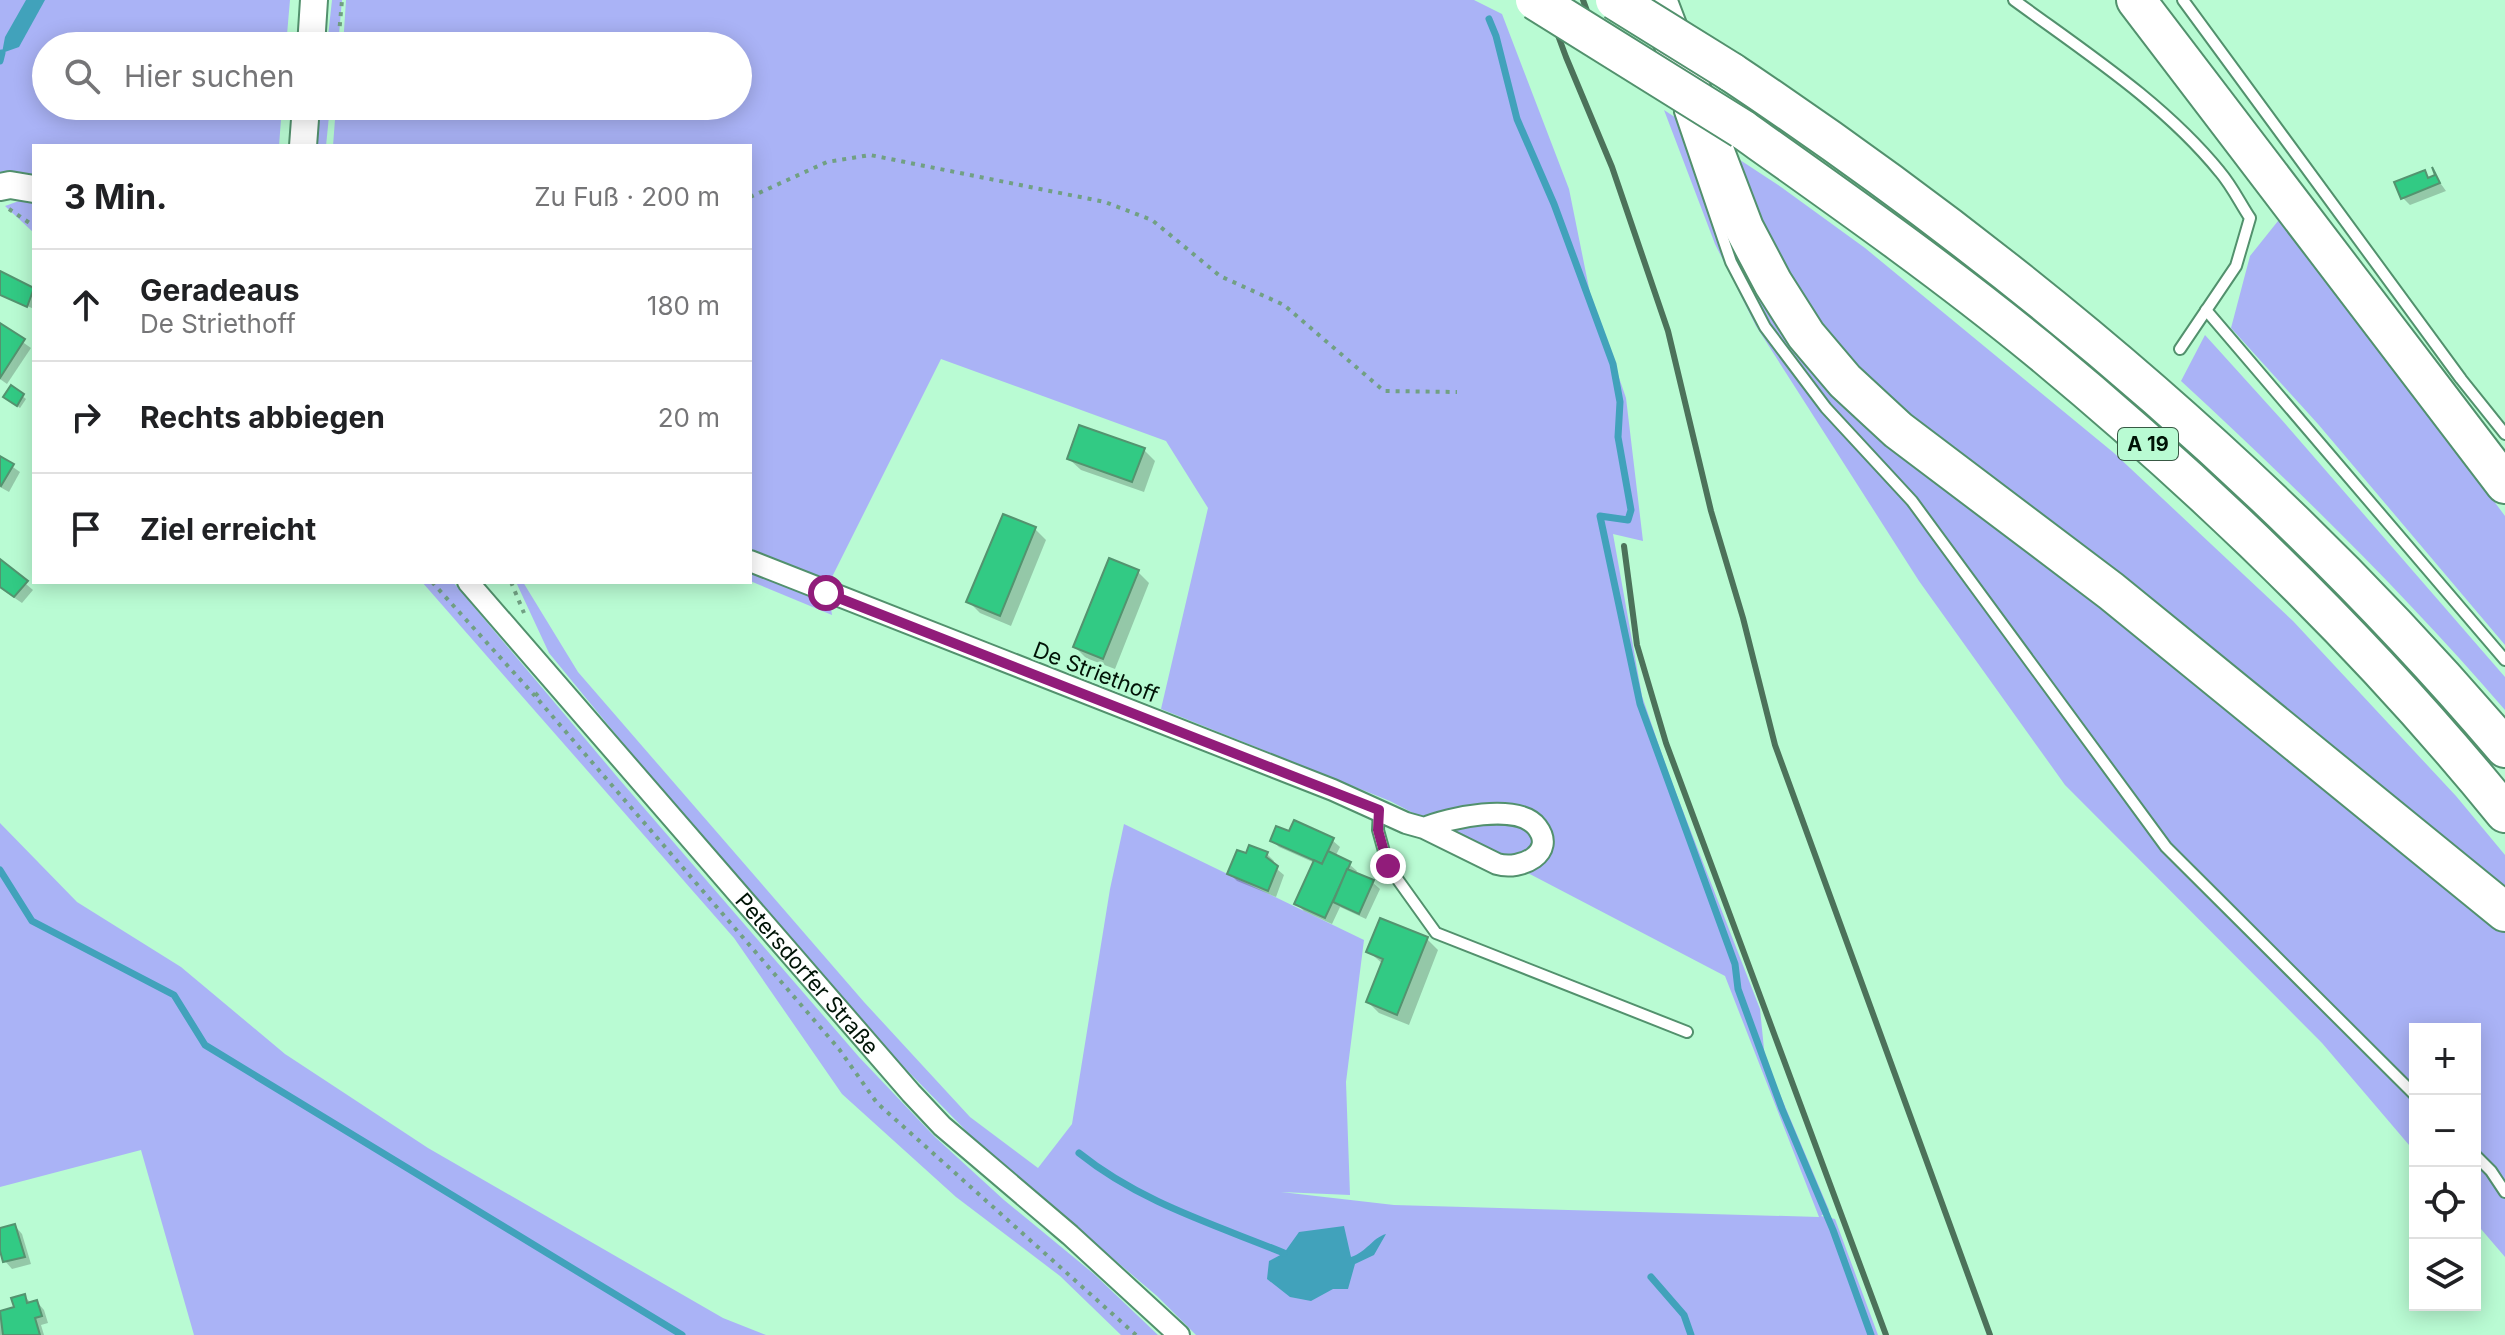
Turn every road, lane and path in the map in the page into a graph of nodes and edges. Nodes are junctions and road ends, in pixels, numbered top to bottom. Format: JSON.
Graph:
{"nodes":[{"id":1,"x":314,"y":0,"type":"edge"},
{"id":2,"x":342,"y":0,"type":"edge"},
{"id":3,"x":1535,"y":0,"type":"edge"},
{"id":4,"x":1615,"y":0,"type":"edge"},
{"id":5,"x":1641,"y":0,"type":"edge"},
{"id":6,"x":1657,"y":0,"type":"edge"},
{"id":7,"x":2014,"y":0,"type":"edge"},
{"id":8,"x":2136,"y":0,"type":"edge"},
{"id":9,"x":2183,"y":0,"type":"edge"},
{"id":10,"x":312,"y":32,"type":"edge"},
{"id":11,"x":339,"y":32,"type":"edge"},
{"id":12,"x":1656,"y":44,"type":"dead end"},
{"id":13,"x":1666,"y":73,"type":"dead end"},
{"id":14,"x":305,"y":120,"type":"edge"},
{"id":15,"x":303,"y":144,"type":"edge"},
{"id":16,"x":32,"y":189,"type":"edge"},
{"id":17,"x":752,"y":196,"type":"edge"},
{"id":18,"x":2,"y":197,"type":"edge"},
{"id":19,"x":32,"y":224,"type":"edge"},
{"id":20,"x":2206,"y":310,"type":"junction"},
{"id":21,"x":2180,"y":349,"type":"dead end"},
{"id":22,"x":1457,"y":392,"type":"dead end"},
{"id":23,"x":2505,"y":434,"type":"edge"},
{"id":24,"x":2505,"y":484,"type":"edge"},
{"id":25,"x":752,"y":562,"type":"edge"},
{"id":26,"x":434,"y":584,"type":"edge"},
{"id":27,"x":470,"y":584,"type":"edge"},
{"id":28,"x":2505,"y":660,"type":"edge"},
{"id":29,"x":535,"y":696,"type":"dead end"},
{"id":30,"x":2505,"y":748,"type":"edge"},
{"id":31,"x":1379,"y":810,"type":"junction"},
{"id":32,"x":2505,"y":813,"type":"edge"},
{"id":33,"x":1424,"y":828,"type":"junction"},
{"id":34,"x":2505,"y":912,"type":"edge"},
{"id":35,"x":1687,"y":1032,"type":"dead end"},
{"id":36,"x":2409,"y":1089,"type":"edge"},
{"id":37,"x":2481,"y":1161,"type":"edge"},
{"id":38,"x":2505,"y":1192,"type":"edge"},
{"id":39,"x":1179,"y":1335,"type":"edge"}],
"edges":[{"from":1,"to":10,"type":"street"},
{"from":2,"to":11,"type":"path"},
{"from":3,"to":32,"type":"highway","number":"A 19","bridge":true},
{"from":4,"to":30,"type":"highway","number":"A 19","bridge":true},
{"from":5,"to":12,"type":"lane"},
{"from":6,"to":34,"type":"highway"},
{"from":7,"to":20,"type":"lane"},
{"from":8,"to":24,"type":"highway"},
{"from":9,"to":23,"type":"lane"},
{"from":13,"to":36,"type":"lane"},
{"from":14,"to":15,"type":"street"},
{"from":16,"to":18,"type":"street"},
{"from":17,"to":22,"type":"path"},
{"from":18,"to":19,"type":"path"},
{"from":20,"to":21,"type":"lane"},
{"from":20,"to":28,"type":"lane"},
{"from":25,"to":31,"type":"street","name":"De Striethoff"},
{"from":26,"to":29,"type":"path"},
{"from":27,"to":39,"type":"street","name":"Petersdorfer Straße"},
{"from":31,"to":33,"type":"street","name":"De Striethoff"},
{"from":31,"to":35,"type":"lane"},
{"from":33,"to":33,"type":"street","name":"De Striethoff"},
{"from":37,"to":38,"type":"lane"}]}
